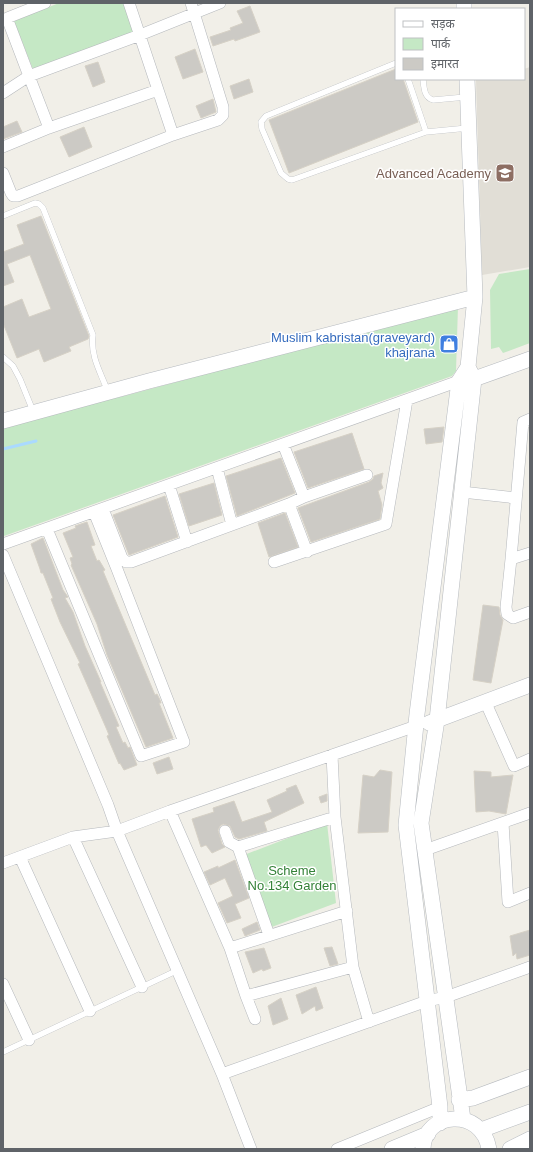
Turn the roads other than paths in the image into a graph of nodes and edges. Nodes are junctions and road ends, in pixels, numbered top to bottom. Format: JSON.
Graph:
{"nodes":[{"id":1,"x":45,"y":3,"type":"edge"},
{"id":2,"x":128,"y":3,"type":"edge"},
{"id":3,"x":220,"y":3,"type":"edge"},
{"id":4,"x":193,"y":8,"type":"edge"},
{"id":5,"x":4,"y":16,"type":"edge"},
{"id":6,"x":140,"y":35,"type":"junction"},
{"id":7,"x":395,"y":63,"type":"edge"},
{"id":8,"x":29,"y":76,"type":"junction"},
{"id":9,"x":408,"y":80,"type":"edge"},
{"id":10,"x":423,"y":80,"type":"edge"},
{"id":11,"x":467,"y":80,"type":"edge"},
{"id":12,"x":158,"y":90,"type":"junction"},
{"id":13,"x":3,"y":93,"type":"edge"},
{"id":14,"x":468,"y":97,"type":"junction"},
{"id":15,"x":49,"y":128,"type":"junction"},
{"id":16,"x":470,"y":128,"type":"junction"},
{"id":17,"x":426,"y":132,"type":"junction"},
{"id":18,"x":173,"y":135,"type":"junction"},
{"id":19,"x":3,"y":147,"type":"edge"},
{"id":20,"x":3,"y":173,"type":"edge"},
{"id":21,"x":3,"y":216,"type":"edge"},
{"id":22,"x":475,"y":297,"type":"junction"},
{"id":23,"x":3,"y":357,"type":"edge"},
{"id":24,"x":530,"y":359,"type":"edge"},
{"id":25,"x":467,"y":376,"type":"junction"},
{"id":26,"x":108,"y":392,"type":"junction"},
{"id":27,"x":407,"y":400,"type":"junction"},
{"id":28,"x":34,"y":413,"type":"junction"},
{"id":29,"x":530,"y":420,"type":"edge"},
{"id":30,"x":3,"y":421,"type":"edge"},
{"id":31,"x":283,"y":444,"type":"junction"},
{"id":32,"x":217,"y":468,"type":"junction"},
{"id":33,"x":367,"y":475,"type":"dead end"},
{"id":34,"x":169,"y":485,"type":"junction"},
{"id":35,"x":462,"y":492,"type":"junction"},
{"id":36,"x":304,"y":497,"type":"junction"},
{"id":37,"x":516,"y":498,"type":"junction"},
{"id":38,"x":289,"y":504,"type":"junction"},
{"id":39,"x":98,"y":510,"type":"junction"},
{"id":40,"x":232,"y":525,"type":"junction"},
{"id":41,"x":47,"y":529,"type":"junction"},
{"id":42,"x":187,"y":542,"type":"junction"},
{"id":43,"x":3,"y":544,"type":"edge"},
{"id":44,"x":307,"y":552,"type":"junction"},
{"id":45,"x":530,"y":552,"type":"edge"},
{"id":46,"x":3,"y":555,"type":"edge"},
{"id":47,"x":512,"y":559,"type":"junction"},
{"id":48,"x":274,"y":562,"type":"dead end"},
{"id":49,"x":530,"y":612,"type":"edge"},
{"id":50,"x":530,"y":685,"type":"edge"},
{"id":51,"x":485,"y":701,"type":"junction"},
{"id":52,"x":437,"y":720,"type":"junction"},
{"id":53,"x":416,"y":726,"type":"junction"},
{"id":54,"x":332,"y":755,"type":"junction"},
{"id":55,"x":530,"y":760,"type":"edge"},
{"id":56,"x":170,"y":811,"type":"junction"},
{"id":57,"x":530,"y":813,"type":"edge"},
{"id":58,"x":335,"y":817,"type":"junction"},
{"id":59,"x":503,"y":823,"type":"junction"},
{"id":60,"x":117,"y":831,"type":"junction"},
{"id":61,"x":225,"y":831,"type":"dead end"},
{"id":62,"x":73,"y":837,"type":"junction"},
{"id":63,"x":238,"y":847,"type":"junction"},
{"id":64,"x":425,"y":850,"type":"junction"},
{"id":65,"x":20,"y":857,"type":"junction"},
{"id":66,"x":3,"y":863,"type":"edge"},
{"id":67,"x":530,"y":893,"type":"edge"},
{"id":68,"x":347,"y":911,"type":"junction"},
{"id":69,"x":269,"y":936,"type":"junction"},
{"id":70,"x":230,"y":948,"type":"junction"},
{"id":71,"x":353,"y":967,"type":"junction"},
{"id":72,"x":530,"y":967,"type":"edge"},
{"id":73,"x":176,"y":971,"type":"junction"},
{"id":74,"x":3,"y":984,"type":"edge"},
{"id":75,"x":142,"y":987,"type":"junction"},
{"id":76,"x":246,"y":996,"type":"junction"},
{"id":77,"x":446,"y":997,"type":"junction"},
{"id":78,"x":427,"y":1001,"type":"junction"},
{"id":79,"x":90,"y":1011,"type":"junction"},
{"id":80,"x":255,"y":1019,"type":"dead end"},
{"id":81,"x":369,"y":1022,"type":"junction"},
{"id":82,"x":29,"y":1040,"type":"junction"},
{"id":83,"x":3,"y":1052,"type":"edge"},
{"id":84,"x":222,"y":1074,"type":"junction"},
{"id":85,"x":530,"y":1077,"type":"edge"},
{"id":86,"x":459,"y":1100,"type":"junction"},
{"id":87,"x":440,"y":1108,"type":"junction"},
{"id":88,"x":530,"y":1112,"type":"edge"},
{"id":89,"x":463,"y":1119,"type":"junction"},
{"id":90,"x":440,"y":1123,"type":"junction"},
{"id":91,"x":481,"y":1130,"type":"junction"},
{"id":92,"x":428,"y":1134,"type":"junction"},
{"id":93,"x":530,"y":1139,"type":"edge"},
{"id":94,"x":251,"y":1149,"type":"edge"},
{"id":95,"x":337,"y":1149,"type":"edge"},
{"id":96,"x":392,"y":1149,"type":"edge"},
{"id":97,"x":423,"y":1149,"type":"edge"},
{"id":98,"x":489,"y":1149,"type":"edge"},
{"id":99,"x":510,"y":1149,"type":"edge"}],
"edges":[{"from":1,"to":5,"type":"street"},
{"from":2,"to":6,"type":"street"},
{"from":3,"to":4,"type":"street"},
{"from":4,"to":6,"type":"street"},
{"from":4,"to":18,"type":"street"},
{"from":5,"to":8,"type":"street"},
{"from":6,"to":8,"type":"street"},
{"from":6,"to":12,"type":"street"},
{"from":7,"to":17,"type":"lane"},
{"from":8,"to":13,"type":"street"},
{"from":8,"to":15,"type":"street"},
{"from":9,"to":17,"type":"lane"},
{"from":10,"to":14,"type":"lane"},
{"from":11,"to":14,"type":"street"},
{"from":12,"to":15,"type":"street"},
{"from":12,"to":18,"type":"street"},
{"from":14,"to":16,"type":"street"},
{"from":15,"to":19,"type":"street"},
{"from":16,"to":17,"type":"lane"},
{"from":16,"to":22,"type":"street"},
{"from":18,"to":20,"type":"street"},
{"from":21,"to":26,"type":"lane"},
{"from":22,"to":25,"type":"street"},
{"from":22,"to":26,"type":"street"},
{"from":23,"to":28,"type":"lane"},
{"from":24,"to":25,"type":"street"},
{"from":25,"to":27,"type":"street"},
{"from":25,"to":35,"type":"street"},
{"from":25,"to":53,"type":"street"},
{"from":26,"to":28,"type":"street"},
{"from":27,"to":31,"type":"street"},
{"from":27,"to":44,"type":"street"},
{"from":28,"to":30,"type":"street"},
{"from":29,"to":37,"type":"street"},
{"from":31,"to":32,"type":"street"},
{"from":31,"to":36,"type":"street"},
{"from":32,"to":34,"type":"street"},
{"from":32,"to":40,"type":"street"},
{"from":33,"to":36,"type":"street"},
{"from":34,"to":39,"type":"street"},
{"from":34,"to":42,"type":"street"},
{"from":35,"to":37,"type":"street"},
{"from":35,"to":52,"type":"street"},
{"from":36,"to":38,"type":"street"},
{"from":37,"to":47,"type":"street"},
{"from":38,"to":40,"type":"street"},
{"from":38,"to":44,"type":"street"},
{"from":39,"to":41,"type":"street"},
{"from":39,"to":41,"type":"street"},
{"from":39,"to":42,"type":"street"},
{"from":40,"to":42,"type":"street"},
{"from":41,"to":43,"type":"street"},
{"from":44,"to":48,"type":"street"},
{"from":45,"to":47,"type":"street"},
{"from":46,"to":60,"type":"street"},
{"from":47,"to":49,"type":"street"},
{"from":50,"to":51,"type":"street"},
{"from":51,"to":52,"type":"street"},
{"from":51,"to":55,"type":"street"},
{"from":52,"to":53,"type":"street"},
{"from":52,"to":64,"type":"street"},
{"from":53,"to":54,"type":"street"},
{"from":53,"to":78,"type":"street"},
{"from":54,"to":56,"type":"street"},
{"from":54,"to":58,"type":"street"},
{"from":56,"to":60,"type":"street"},
{"from":56,"to":70,"type":"street"},
{"from":57,"to":59,"type":"street"},
{"from":58,"to":63,"type":"street"},
{"from":58,"to":68,"type":"street"},
{"from":59,"to":64,"type":"street"},
{"from":59,"to":67,"type":"street"},
{"from":60,"to":62,"type":"street"},
{"from":60,"to":73,"type":"street"},
{"from":61,"to":63,"type":"street"},
{"from":62,"to":65,"type":"street"},
{"from":62,"to":75,"type":"street"},
{"from":63,"to":69,"type":"street"},
{"from":64,"to":77,"type":"street"},
{"from":65,"to":66,"type":"street"},
{"from":65,"to":79,"type":"street"},
{"from":68,"to":69,"type":"street"},
{"from":68,"to":71,"type":"street"},
{"from":69,"to":70,"type":"street"},
{"from":70,"to":76,"type":"street"},
{"from":71,"to":76,"type":"street"},
{"from":71,"to":81,"type":"street"},
{"from":72,"to":77,"type":"street"},
{"from":73,"to":75,"type":"lane"},
{"from":73,"to":84,"type":"street"},
{"from":74,"to":82,"type":"street"},
{"from":75,"to":79,"type":"lane"},
{"from":76,"to":80,"type":"street"},
{"from":77,"to":78,"type":"street"},
{"from":77,"to":86,"type":"street"},
{"from":78,"to":81,"type":"street"},
{"from":78,"to":87,"type":"street"},
{"from":79,"to":82,"type":"lane"},
{"from":81,"to":84,"type":"street"},
{"from":82,"to":83,"type":"lane"},
{"from":84,"to":94,"type":"street"},
{"from":85,"to":86,"type":"street"},
{"from":86,"to":89,"type":"street"},
{"from":87,"to":90,"type":"street"},
{"from":87,"to":95,"type":"street"},
{"from":88,"to":91,"type":"street"},
{"from":89,"to":90,"type":"street"},
{"from":89,"to":91,"type":"street"},
{"from":90,"to":92,"type":"street"},
{"from":91,"to":98,"type":"street"},
{"from":92,"to":96,"type":"street"},
{"from":92,"to":97,"type":"street"},
{"from":93,"to":99,"type":"street"}]}
